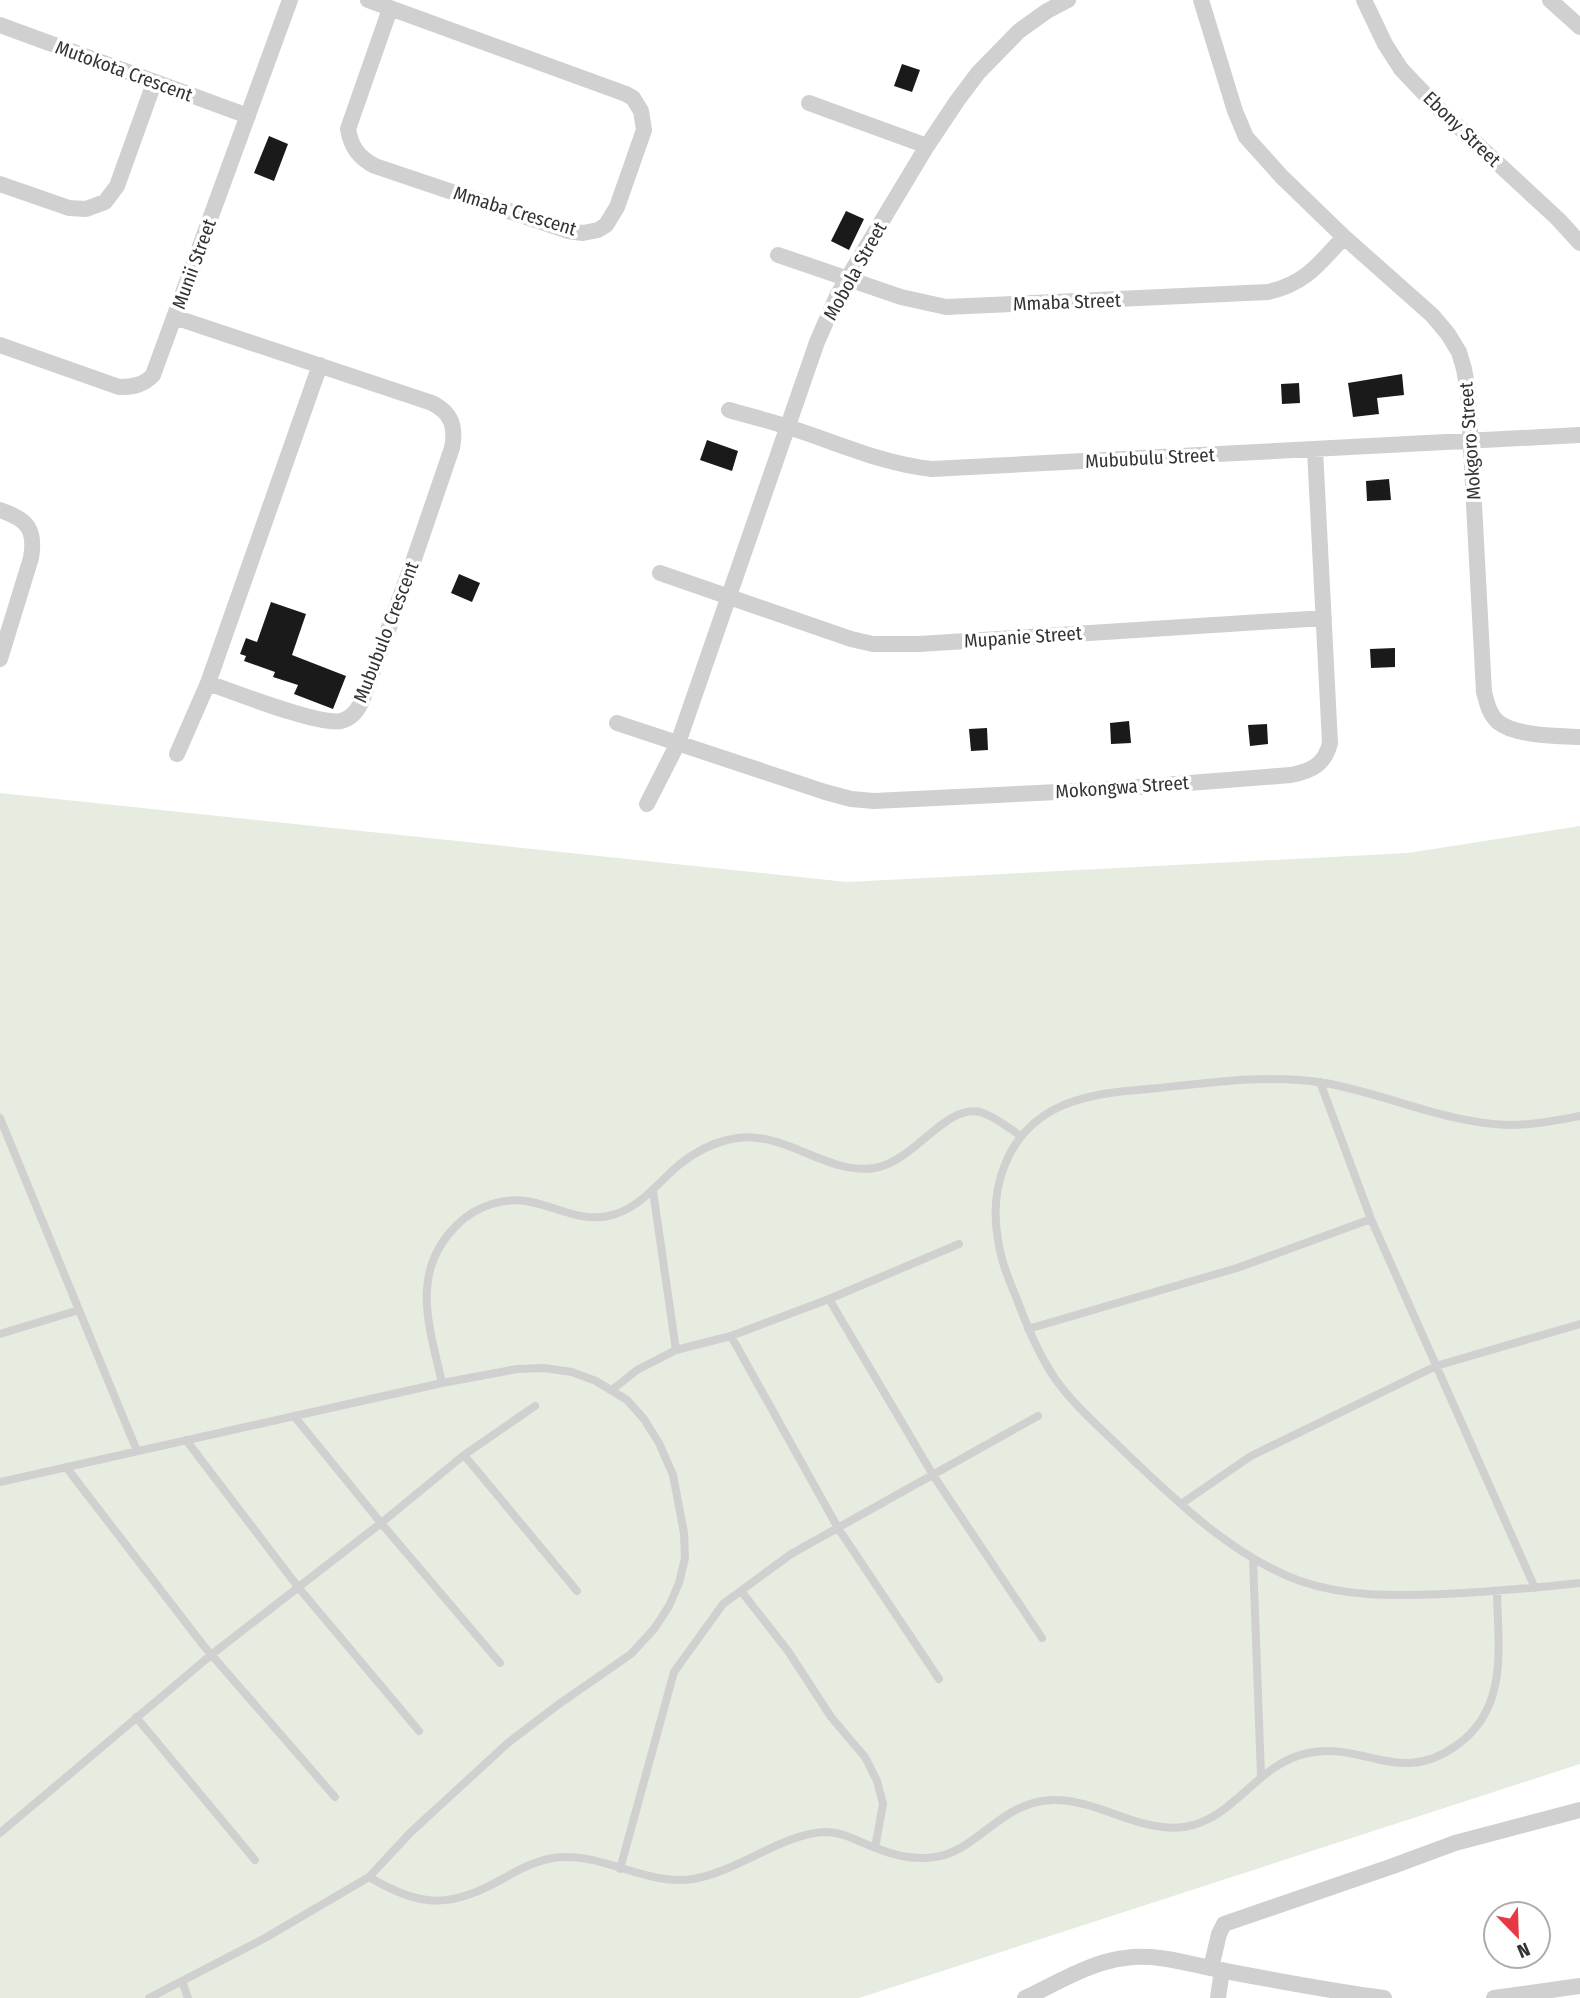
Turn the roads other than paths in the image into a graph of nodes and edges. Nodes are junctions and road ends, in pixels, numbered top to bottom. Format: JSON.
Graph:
{"nodes":[{"id":1,"x":290,"y":0,"type":"edge"},
{"id":2,"x":368,"y":0,"type":"edge"},
{"id":3,"x":1068,"y":0,"type":"edge"},
{"id":4,"x":1201,"y":0,"type":"edge"},
{"id":5,"x":1364,"y":0,"type":"edge"},
{"id":6,"x":1550,"y":0,"type":"edge"},
{"id":7,"x":390,"y":9,"type":"junction"},
{"id":8,"x":0,"y":25,"type":"edge"},
{"id":9,"x":1580,"y":27,"type":"edge"},
{"id":10,"x":154,"y":83,"type":"junction"},
{"id":11,"x":809,"y":103,"type":"dead end"},
{"id":12,"x":248,"y":117,"type":"junction"},
{"id":13,"x":927,"y":146,"type":"junction"},
{"id":14,"x":0,"y":184,"type":"edge"},
{"id":15,"x":1344,"y":237,"type":"junction"},
{"id":16,"x":1580,"y":243,"type":"edge"},
{"id":17,"x":778,"y":255,"type":"dead end"},
{"id":18,"x":848,"y":278,"type":"junction"},
{"id":19,"x":174,"y":317,"type":"junction"},
{"id":20,"x":0,"y":345,"type":"edge"},
{"id":21,"x":320,"y":365,"type":"junction"},
{"id":22,"x":729,"y":410,"type":"dead end"},
{"id":23,"x":788,"y":427,"type":"junction"},
{"id":24,"x":1580,"y":435,"type":"edge"},
{"id":25,"x":1471,"y":442,"type":"junction"},
{"id":26,"x":1315,"y":450,"type":"junction"},
{"id":27,"x":0,"y":510,"type":"edge"},
{"id":28,"x":660,"y":573,"type":"dead end"},
{"id":29,"x":730,"y":597,"type":"junction"},
{"id":30,"x":1324,"y":618,"type":"junction"},
{"id":31,"x":0,"y":659,"type":"edge"},
{"id":32,"x":208,"y":683,"type":"junction"},
{"id":33,"x":617,"y":723,"type":"dead end"},
{"id":34,"x":1580,"y":737,"type":"edge"},
{"id":35,"x":678,"y":743,"type":"junction"},
{"id":36,"x":177,"y":754,"type":"dead end"},
{"id":37,"x":648,"y":804,"type":"dead end"},
{"id":38,"x":1320,"y":1082,"type":"junction"},
{"id":39,"x":1580,"y":1116,"type":"edge"},
{"id":40,"x":0,"y":1118,"type":"edge"},
{"id":41,"x":1021,"y":1136,"type":"junction"},
{"id":42,"x":653,"y":1191,"type":"junction"},
{"id":43,"x":1371,"y":1219,"type":"junction"},
{"id":44,"x":959,"y":1244,"type":"dead end"},
{"id":45,"x":829,"y":1299,"type":"junction"},
{"id":46,"x":79,"y":1310,"type":"junction"},
{"id":47,"x":1580,"y":1324,"type":"edge"},
{"id":48,"x":1028,"y":1329,"type":"junction"},
{"id":49,"x":0,"y":1334,"type":"edge"},
{"id":50,"x":731,"y":1336,"type":"junction"},
{"id":51,"x":676,"y":1350,"type":"junction"},
{"id":52,"x":1436,"y":1366,"type":"junction"},
{"id":53,"x":442,"y":1382,"type":"junction"},
{"id":54,"x":612,"y":1390,"type":"junction"},
{"id":55,"x":535,"y":1406,"type":"dead end"},
{"id":56,"x":294,"y":1416,"type":"junction"},
{"id":57,"x":1038,"y":1416,"type":"dead end"},
{"id":58,"x":186,"y":1440,"type":"junction"},
{"id":59,"x":137,"y":1451,"type":"junction"},
{"id":60,"x":464,"y":1455,"type":"junction"},
{"id":61,"x":66,"y":1467,"type":"junction"},
{"id":62,"x":933,"y":1475,"type":"junction"},
{"id":63,"x":0,"y":1482,"type":"edge"},
{"id":64,"x":1181,"y":1504,"type":"junction"},
{"id":65,"x":381,"y":1523,"type":"junction"},
{"id":66,"x":838,"y":1528,"type":"junction"},
{"id":67,"x":1254,"y":1559,"type":"junction"},
{"id":68,"x":1580,"y":1583,"type":"edge"},
{"id":69,"x":298,"y":1587,"type":"junction"},
{"id":70,"x":1535,"y":1588,"type":"junction"},
{"id":71,"x":577,"y":1591,"type":"dead end"},
{"id":72,"x":741,"y":1591,"type":"junction"},
{"id":73,"x":1497,"y":1591,"type":"junction"},
{"id":74,"x":1042,"y":1638,"type":"dead end"},
{"id":75,"x":211,"y":1655,"type":"junction"},
{"id":76,"x":500,"y":1662,"type":"dead end"},
{"id":77,"x":939,"y":1679,"type":"dead end"},
{"id":78,"x":136,"y":1717,"type":"junction"},
{"id":79,"x":418,"y":1731,"type":"dead end"},
{"id":80,"x":1261,"y":1776,"type":"junction"},
{"id":81,"x":335,"y":1797,"type":"dead end"},
{"id":82,"x":1580,"y":1810,"type":"edge"},
{"id":83,"x":0,"y":1833,"type":"edge"},
{"id":84,"x":875,"y":1848,"type":"junction"},
{"id":85,"x":255,"y":1860,"type":"dead end"},
{"id":86,"x":620,"y":1869,"type":"junction"},
{"id":87,"x":369,"y":1877,"type":"junction"},
{"id":88,"x":1216,"y":1969,"type":"junction"},
{"id":89,"x":182,"y":1981,"type":"junction"},
{"id":90,"x":1580,"y":1986,"type":"edge"},
{"id":91,"x":149,"y":1998,"type":"edge"},
{"id":92,"x":188,"y":1998,"type":"edge"},
{"id":93,"x":1025,"y":1998,"type":"edge"},
{"id":94,"x":1218,"y":1998,"type":"edge"},
{"id":95,"x":1384,"y":1998,"type":"edge"},
{"id":96,"x":1494,"y":1998,"type":"edge"}],
"edges":[{"from":1,"to":12,"type":"street","name":"Munii Street"},
{"from":2,"to":7,"type":"street","name":"Mmaba Crescent"},
{"from":3,"to":13,"type":"street","name":"Mobola Street"},
{"from":4,"to":15,"type":"street","name":"Mokgoro Street"},
{"from":5,"to":16,"type":"street","name":"Ebony Street"},
{"from":6,"to":9,"type":"street"},
{"from":7,"to":7,"type":"street","name":"Mmaba Crescent"},
{"from":8,"to":10,"type":"street","name":"Mutokota Crescent"},
{"from":10,"to":12,"type":"street","name":"Mutokota Crescent"},
{"from":10,"to":14,"type":"street"},
{"from":11,"to":13,"type":"street"},
{"from":12,"to":19,"type":"street","name":"Munii Street"},
{"from":13,"to":18,"type":"street","name":"Mobola Street"},
{"from":15,"to":18,"type":"street","name":"Mmaba Street"},
{"from":15,"to":25,"type":"street","name":"Mokgoro Street"},
{"from":17,"to":18,"type":"street","name":"Mmaba Street"},
{"from":18,"to":23,"type":"street","name":"Mobola Street"},
{"from":19,"to":20,"type":"street","name":"Munii Street"},
{"from":19,"to":21,"type":"street","name":"Mububulo Crescent"},
{"from":21,"to":32,"type":"street"},
{"from":21,"to":32,"type":"street","name":"Mububulo Crescent"},
{"from":22,"to":23,"type":"street","name":"Mububulu Street"},
{"from":23,"to":26,"type":"street","name":"Mububulu Street"},
{"from":23,"to":29,"type":"street","name":"Mobola Street"},
{"from":24,"to":25,"type":"street","name":"Mububulu Street"},
{"from":25,"to":26,"type":"street","name":"Mububulu Street"},
{"from":25,"to":34,"type":"street","name":"Mokgoro Street"},
{"from":26,"to":30,"type":"street","name":"Mokongwa Street"},
{"from":27,"to":31,"type":"street"},
{"from":28,"to":29,"type":"street"},
{"from":29,"to":30,"type":"street","name":"Mupanie Street"},
{"from":29,"to":35,"type":"street","name":"Mobola Street"},
{"from":30,"to":35,"type":"street","name":"Mokongwa Street"},
{"from":32,"to":36,"type":"street"},
{"from":33,"to":35,"type":"street","name":"Mokongwa Street"},
{"from":35,"to":37,"type":"street","name":"Mobola Street"},
{"from":38,"to":39,"type":"lane"},
{"from":38,"to":41,"type":"lane"},
{"from":38,"to":43,"type":"lane"},
{"from":40,"to":46,"type":"lane"},
{"from":41,"to":42,"type":"lane"},
{"from":41,"to":48,"type":"lane"},
{"from":42,"to":51,"type":"lane"},
{"from":42,"to":53,"type":"lane"},
{"from":43,"to":48,"type":"lane"},
{"from":43,"to":52,"type":"lane"},
{"from":44,"to":45,"type":"lane"},
{"from":45,"to":50,"type":"lane"},
{"from":45,"to":62,"type":"lane"},
{"from":46,"to":49,"type":"lane"},
{"from":46,"to":59,"type":"lane"},
{"from":47,"to":52,"type":"lane"},
{"from":48,"to":64,"type":"lane"},
{"from":50,"to":51,"type":"lane"},
{"from":50,"to":66,"type":"lane"},
{"from":51,"to":54,"type":"lane"},
{"from":52,"to":64,"type":"lane"},
{"from":52,"to":70,"type":"lane"},
{"from":53,"to":54,"type":"lane"},
{"from":53,"to":56,"type":"lane"},
{"from":54,"to":87,"type":"lane"},
{"from":55,"to":60,"type":"lane"},
{"from":56,"to":58,"type":"lane"},
{"from":56,"to":65,"type":"lane"},
{"from":57,"to":62,"type":"lane"},
{"from":58,"to":59,"type":"lane"},
{"from":58,"to":69,"type":"lane"},
{"from":59,"to":61,"type":"lane"},
{"from":60,"to":65,"type":"lane"},
{"from":60,"to":71,"type":"lane"},
{"from":61,"to":63,"type":"lane"},
{"from":61,"to":75,"type":"lane"},
{"from":62,"to":66,"type":"lane"},
{"from":62,"to":74,"type":"lane"},
{"from":64,"to":67,"type":"lane"},
{"from":65,"to":69,"type":"lane"},
{"from":65,"to":76,"type":"lane"},
{"from":66,"to":72,"type":"lane"},
{"from":66,"to":77,"type":"lane"},
{"from":67,"to":73,"type":"lane"},
{"from":67,"to":80,"type":"lane"},
{"from":68,"to":70,"type":"lane"},
{"from":69,"to":75,"type":"lane"},
{"from":69,"to":79,"type":"lane"},
{"from":70,"to":73,"type":"lane"},
{"from":72,"to":84,"type":"lane"},
{"from":72,"to":86,"type":"lane"},
{"from":73,"to":80,"type":"lane"},
{"from":75,"to":78,"type":"lane"},
{"from":75,"to":81,"type":"lane"},
{"from":78,"to":83,"type":"lane"},
{"from":78,"to":85,"type":"lane"},
{"from":80,"to":84,"type":"lane"},
{"from":82,"to":88,"type":"street"},
{"from":84,"to":86,"type":"lane"},
{"from":86,"to":87,"type":"lane"},
{"from":87,"to":89,"type":"lane"},
{"from":88,"to":93,"type":"street"},
{"from":88,"to":94,"type":"street"},
{"from":88,"to":95,"type":"street"},
{"from":89,"to":91,"type":"lane"},
{"from":89,"to":92,"type":"lane"},
{"from":90,"to":96,"type":"street"}]}
